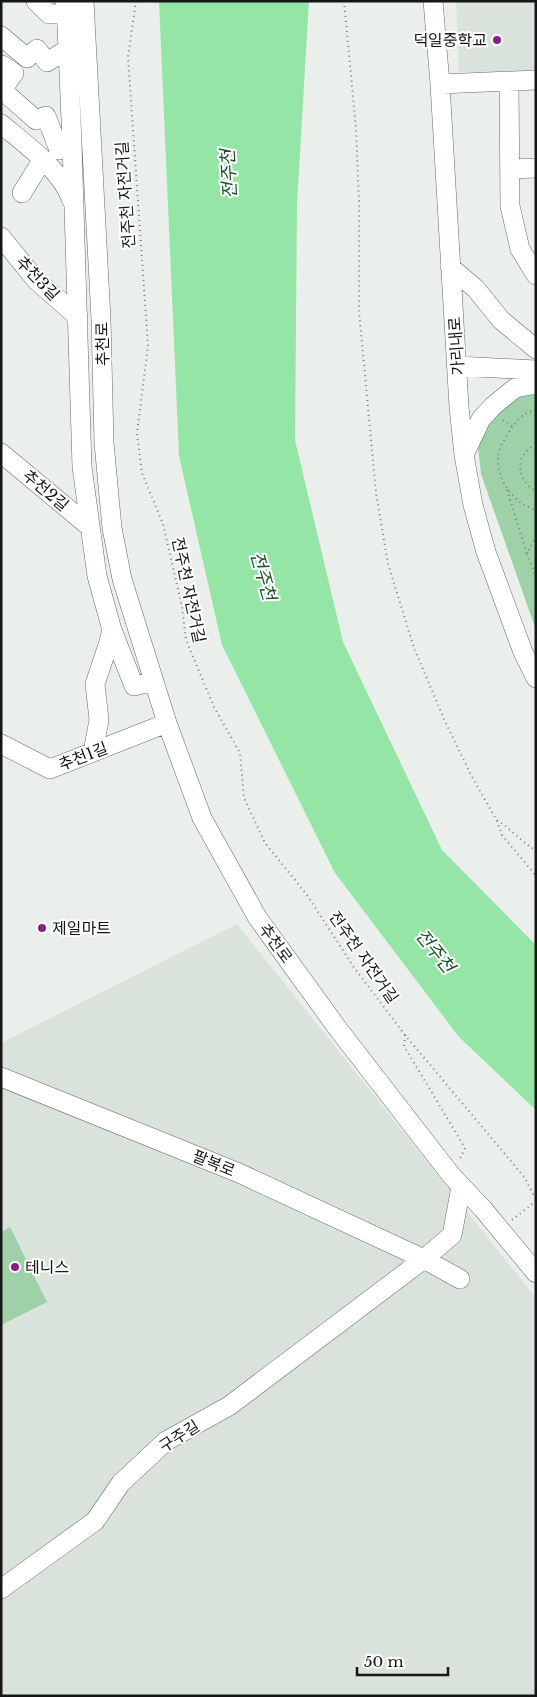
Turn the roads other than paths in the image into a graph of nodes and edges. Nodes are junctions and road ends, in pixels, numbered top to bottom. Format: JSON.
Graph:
{"nodes":[{"id":1,"x":36,"y":1,"type":"edge"},
{"id":2,"x":84,"y":1,"type":"edge"},
{"id":3,"x":432,"y":1,"type":"edge"},
{"id":4,"x":65,"y":7,"type":"edge"},
{"id":5,"x":1,"y":36,"type":"edge"},
{"id":6,"x":68,"y":49,"type":"junction"},
{"id":7,"x":2,"y":65,"type":"edge"},
{"id":8,"x":536,"y":80,"type":"edge"},
{"id":9,"x":509,"y":81,"type":"junction"},
{"id":10,"x":440,"y":84,"type":"junction"},
{"id":11,"x":1,"y":124,"type":"edge"},
{"id":12,"x":72,"y":143,"type":"junction"},
{"id":13,"x":43,"y":159,"type":"junction"},
{"id":14,"x":536,"y":168,"type":"edge"},
{"id":15,"x":511,"y":169,"type":"junction"},
{"id":16,"x":22,"y":192,"type":"dead end"},
{"id":17,"x":74,"y":207,"type":"junction"},
{"id":18,"x":2,"y":240,"type":"edge"},
{"id":19,"x":450,"y":267,"type":"junction"},
{"id":20,"x":536,"y":275,"type":"edge"},
{"id":21,"x":78,"y":317,"type":"junction"},
{"id":22,"x":536,"y":349,"type":"edge"},
{"id":23,"x":457,"y":366,"type":"junction"},
{"id":24,"x":536,"y":370,"type":"edge"},
{"id":25,"x":536,"y":384,"type":"edge"},
{"id":26,"x":1,"y":453,"type":"edge"},
{"id":27,"x":464,"y":456,"type":"junction"},
{"id":28,"x":90,"y":527,"type":"junction"},
{"id":29,"x":112,"y":630,"type":"junction"},
{"id":30,"x":536,"y":678,"type":"edge"},
{"id":31,"x":153,"y":680,"type":"junction"},
{"id":32,"x":167,"y":724,"type":"junction"},
{"id":33,"x":1,"y":744,"type":"edge"},
{"id":34,"x":93,"y":752,"type":"junction"},
{"id":35,"x":1,"y":1077,"type":"edge"},
{"id":36,"x":451,"y":1175,"type":"junction"},
{"id":37,"x":424,"y":1259,"type":"junction"},
{"id":38,"x":536,"y":1273,"type":"edge"},
{"id":39,"x":460,"y":1279,"type":"dead end"},
{"id":40,"x":346,"y":1317,"type":"joint"},
{"id":41,"x":1,"y":1589,"type":"edge"}],
"edges":[{"from":1,"to":4,"type":"street","name":"추천로"},
{"from":2,"to":31,"type":"street","name":"추천로"},
{"from":3,"to":10,"type":"street","name":"가리내로"},
{"from":4,"to":6,"type":"street","name":"추천로"},
{"from":5,"to":6,"type":"street"},
{"from":6,"to":12,"type":"street","name":"추천로"},
{"from":7,"to":12,"type":"street"},
{"from":8,"to":9,"type":"street"},
{"from":9,"to":10,"type":"street"},
{"from":9,"to":15,"type":"street"},
{"from":10,"to":19,"type":"street","name":"가리내로"},
{"from":11,"to":13,"type":"street","name":"추천로"},
{"from":12,"to":17,"type":"street","name":"추천로"},
{"from":13,"to":16,"type":"street"},
{"from":13,"to":17,"type":"street","name":"추천로"},
{"from":14,"to":15,"type":"street"},
{"from":15,"to":20,"type":"street"},
{"from":17,"to":21,"type":"street","name":"추천로"},
{"from":18,"to":21,"type":"street","name":"추천3길"},
{"from":19,"to":22,"type":"street"},
{"from":19,"to":23,"type":"street","name":"가리내로"},
{"from":21,"to":28,"type":"street","name":"추천로"},
{"from":23,"to":24,"type":"street"},
{"from":23,"to":27,"type":"street","name":"가리내로"},
{"from":25,"to":27,"type":"street"},
{"from":26,"to":28,"type":"street","name":"추천2길"},
{"from":27,"to":30,"type":"street","name":"가리내로"},
{"from":28,"to":29,"type":"street","name":"추천로"},
{"from":29,"to":31,"type":"street","name":"추천로"},
{"from":29,"to":34,"type":"street"},
{"from":31,"to":32,"type":"street","name":"추천로"},
{"from":32,"to":34,"type":"street","name":"추천1길"},
{"from":32,"to":36,"type":"street","name":"추천로"},
{"from":33,"to":34,"type":"street","name":"추천1길"},
{"from":35,"to":37,"type":"street","name":"팔복로"},
{"from":36,"to":37,"type":"street","name":"추천로"},
{"from":36,"to":38,"type":"street","name":"추천로"},
{"from":37,"to":39,"type":"street"},
{"from":37,"to":40,"type":"street","name":"추천로"},
{"from":40,"to":41,"type":"street","name":"구주길"}]}
